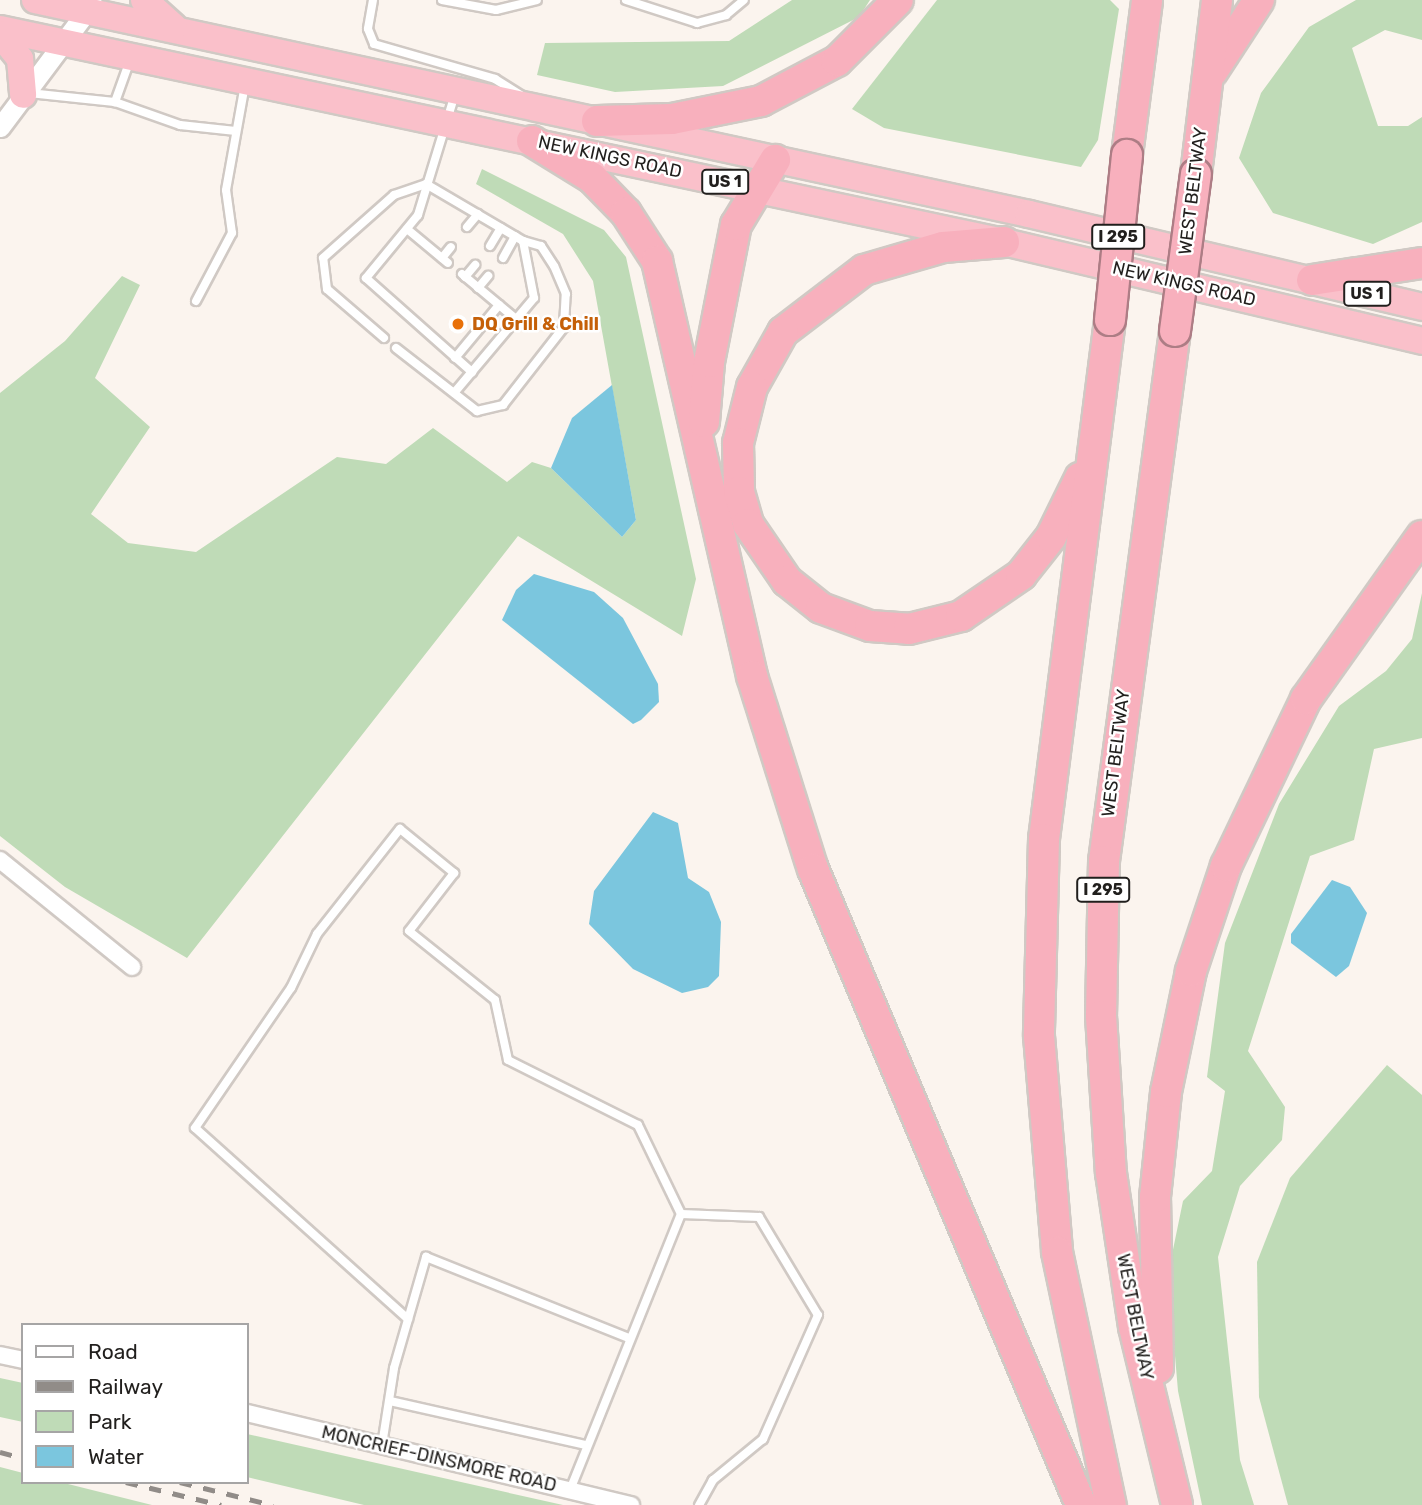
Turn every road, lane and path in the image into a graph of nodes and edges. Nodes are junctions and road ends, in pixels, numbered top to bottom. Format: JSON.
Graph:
{"nodes":[{"id":1,"x":144,"y":0,"type":"edge"},
{"id":2,"x":373,"y":0,"type":"edge"},
{"id":3,"x":442,"y":0,"type":"edge"},
{"id":4,"x":537,"y":0,"type":"edge"},
{"id":5,"x":626,"y":0,"type":"edge"},
{"id":6,"x":743,"y":0,"type":"edge"},
{"id":7,"x":898,"y":0,"type":"edge"},
{"id":8,"x":1147,"y":0,"type":"edge"},
{"id":9,"x":1217,"y":0,"type":"edge"},
{"id":10,"x":1259,"y":0,"type":"edge"},
{"id":11,"x":44,"y":1,"type":"edge"},
{"id":12,"x":91,"y":5,"type":"edge"},
{"id":13,"x":490,"y":5,"type":"edge"},
{"id":14,"x":178,"y":30,"type":"junction"},
{"id":15,"x":0,"y":32,"type":"edge"},
{"id":16,"x":62,"y":42,"type":"junction"},
{"id":17,"x":131,"y":57,"type":"junction"},
{"id":18,"x":245,"y":81,"type":"junction"},
{"id":19,"x":1207,"y":81,"type":"junction"},
{"id":20,"x":456,"y":91,"type":"junction"},
{"id":21,"x":23,"y":95,"type":"junction"},
{"id":22,"x":115,"y":102,"type":"junction"},
{"id":23,"x":536,"y":108,"type":"junction"},
{"id":24,"x":597,"y":121,"type":"junction"},
{"id":25,"x":445,"y":122,"type":"junction"},
{"id":26,"x":0,"y":127,"type":"edge"},
{"id":27,"x":236,"y":131,"type":"junction"},
{"id":28,"x":532,"y":141,"type":"junction"},
{"id":29,"x":775,"y":160,"type":"junction"},
{"id":30,"x":426,"y":184,"type":"junction"},
{"id":31,"x":754,"y":188,"type":"junction"},
{"id":32,"x":478,"y":214,"type":"junction"},
{"id":33,"x":467,"y":227,"type":"dead end"},
{"id":34,"x":501,"y":228,"type":"junction"},
{"id":35,"x":407,"y":229,"type":"junction"},
{"id":36,"x":519,"y":238,"type":"junction"},
{"id":37,"x":1004,"y":242,"type":"junction"},
{"id":38,"x":490,"y":246,"type":"dead end"},
{"id":39,"x":451,"y":247,"type":"dead end"},
{"id":40,"x":503,"y":258,"type":"dead end"},
{"id":41,"x":1422,"y":263,"type":"edge"},
{"id":42,"x":475,"y":265,"type":"dead end"},
{"id":43,"x":488,"y":276,"type":"dead end"},
{"id":44,"x":1312,"y":280,"type":"junction"},
{"id":45,"x":478,"y":288,"type":"junction"},
{"id":46,"x":196,"y":301,"type":"dead end"},
{"id":47,"x":499,"y":305,"type":"junction"},
{"id":48,"x":1422,"y":307,"type":"edge"},
{"id":49,"x":516,"y":318,"type":"junction"},
{"id":50,"x":384,"y":338,"type":"dead end"},
{"id":51,"x":1422,"y":341,"type":"edge"},
{"id":52,"x":396,"y":348,"type":"dead end"},
{"id":53,"x":455,"y":358,"type":"junction"},
{"id":54,"x":471,"y":372,"type":"junction"},
{"id":55,"x":454,"y":393,"type":"junction"},
{"id":56,"x":1094,"y":438,"type":"junction"},
{"id":57,"x":702,"y":454,"type":"junction"},
{"id":58,"x":1422,"y":536,"type":"edge"},
{"id":59,"x":0,"y":860,"type":"edge"},
{"id":60,"x":132,"y":967,"type":"dead end"},
{"id":61,"x":681,"y":1214,"type":"junction"},
{"id":62,"x":408,"y":1319,"type":"junction"},
{"id":63,"x":629,"y":1338,"type":"junction"},
{"id":64,"x":0,"y":1355,"type":"edge"},
{"id":65,"x":21,"y":1360,"type":"edge"},
{"id":66,"x":390,"y":1401,"type":"junction"},
{"id":67,"x":248,"y":1413,"type":"edge"},
{"id":68,"x":584,"y":1445,"type":"junction"},
{"id":69,"x":382,"y":1446,"type":"junction"},
{"id":70,"x":1163,"y":1448,"type":"junction"},
{"id":71,"x":570,"y":1490,"type":"junction"},
{"id":72,"x":631,"y":1505,"type":"edge"},
{"id":73,"x":699,"y":1505,"type":"edge"},
{"id":74,"x":1081,"y":1505,"type":"edge"},
{"id":75,"x":1111,"y":1505,"type":"edge"},
{"id":76,"x":1177,"y":1505,"type":"edge"}],
"edges":[{"from":1,"to":14,"type":"highway"},
{"from":2,"to":23,"type":"lane"},
{"from":3,"to":13,"type":"lane"},
{"from":4,"to":13,"type":"lane"},
{"from":5,"to":6,"type":"lane"},
{"from":7,"to":24,"type":"highway"},
{"from":8,"to":56,"type":"highway","number":"I 295","bridge":true},
{"from":9,"to":19,"type":"highway","name":"WEST BELTWAY","number":"I 295"},
{"from":10,"to":19,"type":"highway"},
{"from":11,"to":12,"type":"highway","name":"NEW KINGS ROAD","number":"US 1"},
{"from":12,"to":14,"type":"highway","name":"NEW KINGS ROAD","number":"US 1"},
{"from":12,"to":16,"type":"street"},
{"from":14,"to":20,"type":"highway","name":"NEW KINGS ROAD","number":"US 1"},
{"from":15,"to":16,"type":"highway","name":"NEW KINGS ROAD","number":"US 1"},
{"from":15,"to":21,"type":"highway"},
{"from":16,"to":17,"type":"highway","name":"NEW KINGS ROAD","number":"US 1"},
{"from":16,"to":21,"type":"street"},
{"from":17,"to":18,"type":"highway","name":"NEW KINGS ROAD","number":"US 1"},
{"from":17,"to":22,"type":"lane"},
{"from":18,"to":25,"type":"highway","name":"NEW KINGS ROAD","number":"US 1"},
{"from":18,"to":27,"type":"lane"},
{"from":19,"to":70,"type":"highway","name":"WEST BELTWAY","number":"I 295","bridge":true},
{"from":20,"to":23,"type":"highway","name":"NEW KINGS ROAD","number":"US 1"},
{"from":20,"to":25,"type":"lane"},
{"from":21,"to":22,"type":"lane"},
{"from":21,"to":26,"type":"street"},
{"from":22,"to":27,"type":"lane"},
{"from":23,"to":24,"type":"highway","name":"NEW KINGS ROAD","number":"US 1"},
{"from":24,"to":29,"type":"highway","name":"NEW KINGS ROAD","number":"US 1"},
{"from":25,"to":28,"type":"highway","name":"NEW KINGS ROAD","number":"US 1"},
{"from":25,"to":30,"type":"lane"},
{"from":27,"to":46,"type":"lane"},
{"from":28,"to":31,"type":"highway","name":"NEW KINGS ROAD","number":"US 1"},
{"from":28,"to":57,"type":"highway"},
{"from":29,"to":31,"type":"highway"},
{"from":29,"to":44,"type":"highway","name":"NEW KINGS ROAD","number":"US 1"},
{"from":30,"to":32,"type":"lane"},
{"from":30,"to":35,"type":"lane"},
{"from":30,"to":50,"type":"lane"},
{"from":31,"to":37,"type":"highway","name":"NEW KINGS ROAD","number":"US 1"},
{"from":31,"to":57,"type":"highway"},
{"from":32,"to":33,"type":"lane"},
{"from":32,"to":34,"type":"lane"},
{"from":34,"to":36,"type":"lane"},
{"from":34,"to":38,"type":"lane"},
{"from":35,"to":39,"type":"lane"},
{"from":35,"to":53,"type":"lane"},
{"from":36,"to":40,"type":"lane"},
{"from":36,"to":49,"type":"lane"},
{"from":36,"to":55,"type":"lane"},
{"from":37,"to":51,"type":"highway","name":"NEW KINGS ROAD","number":"US 1"},
{"from":37,"to":56,"type":"highway"},
{"from":41,"to":44,"type":"highway"},
{"from":42,"to":45,"type":"lane"},
{"from":43,"to":45,"type":"lane"},
{"from":44,"to":48,"type":"highway","name":"NEW KINGS ROAD","number":"US 1"},
{"from":45,"to":47,"type":"lane"},
{"from":47,"to":49,"type":"lane"},
{"from":47,"to":53,"type":"lane"},
{"from":49,"to":54,"type":"lane"},
{"from":52,"to":55,"type":"lane"},
{"from":53,"to":54,"type":"lane"},
{"from":54,"to":55,"type":"lane"},
{"from":56,"to":75,"type":"highway","number":"I 295"},
{"from":57,"to":74,"type":"highway"},
{"from":58,"to":70,"type":"highway"},
{"from":59,"to":60,"type":"street"},
{"from":61,"to":62,"type":"lane"},
{"from":61,"to":63,"type":"lane"},
{"from":61,"to":73,"type":"lane"},
{"from":62,"to":63,"type":"lane"},
{"from":62,"to":66,"type":"lane"},
{"from":63,"to":68,"type":"lane"},
{"from":64,"to":65,"type":"street"},
{"from":66,"to":68,"type":"lane"},
{"from":66,"to":69,"type":"lane"},
{"from":67,"to":69,"type":"street","name":"MONCRIEF-DINSMORE ROAD"},
{"from":68,"to":71,"type":"lane"},
{"from":69,"to":71,"type":"street","name":"MONCRIEF-DINSMORE ROAD"},
{"from":70,"to":76,"type":"highway","name":"WEST BELTWAY","number":"I 295"},
{"from":71,"to":72,"type":"street","name":"MONCRIEF-DINSMORE ROAD"}]}
